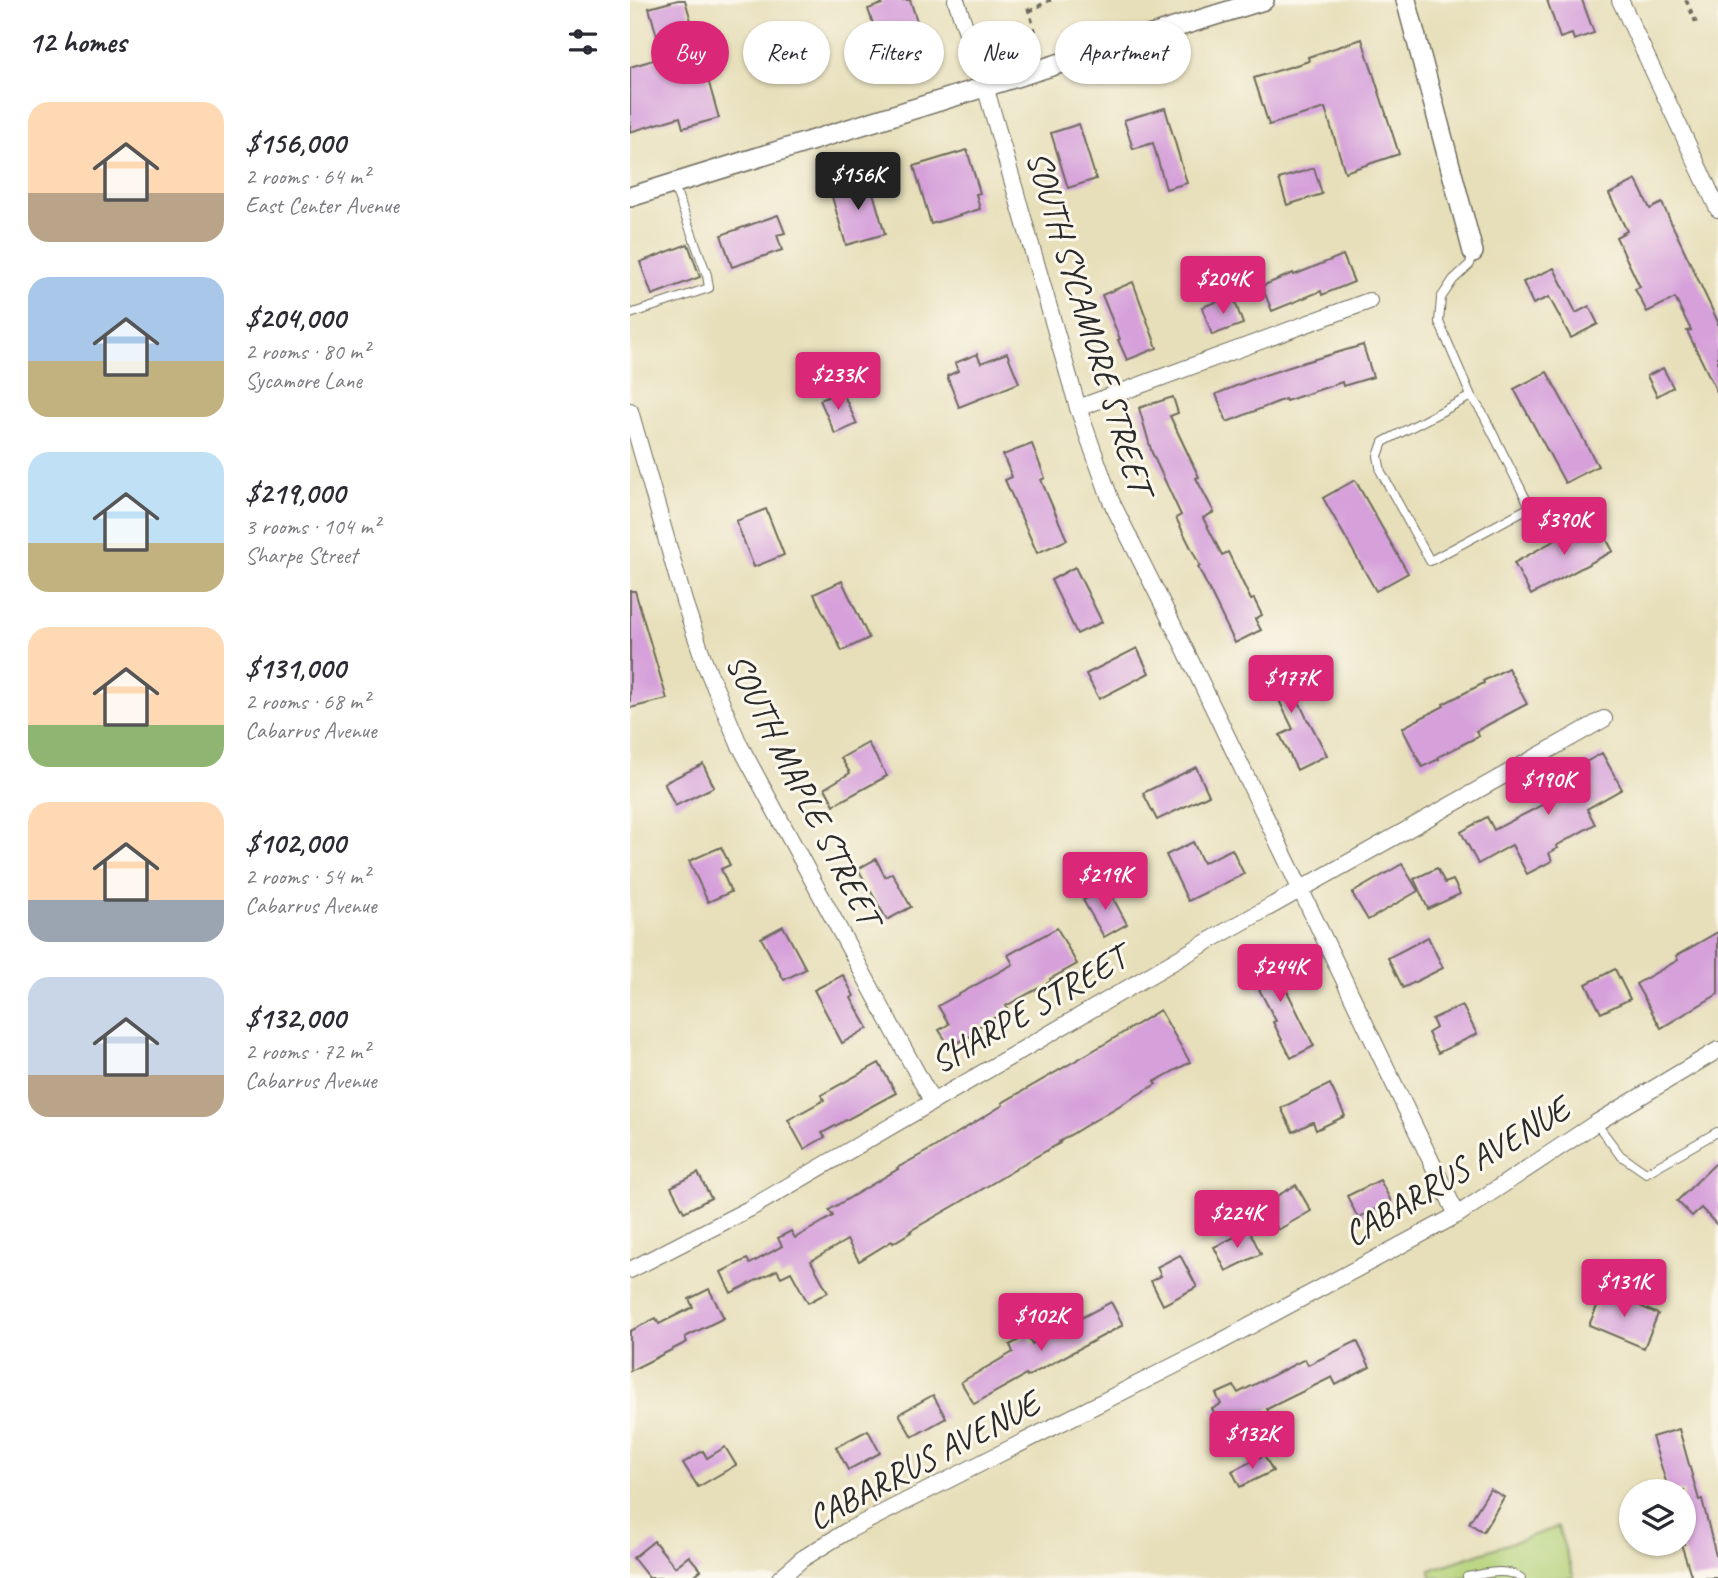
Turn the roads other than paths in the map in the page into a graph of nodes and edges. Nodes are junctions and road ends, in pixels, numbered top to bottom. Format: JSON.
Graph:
{"nodes":[{"id":1,"x":956,"y":0,"type":"edge"},
{"id":2,"x":1264,"y":0,"type":"edge"},
{"id":3,"x":1406,"y":0,"type":"edge"},
{"id":4,"x":1619,"y":0,"type":"edge"},
{"id":5,"x":985,"y":86,"type":"junction"},
{"id":6,"x":673,"y":183,"type":"junction"},
{"id":7,"x":630,"y":197,"type":"edge"},
{"id":8,"x":1718,"y":209,"type":"edge"},
{"id":9,"x":1474,"y":252,"type":"joint"},
{"id":10,"x":1369,"y":301,"type":"dead end"},
{"id":11,"x":630,"y":314,"type":"edge"},
{"id":12,"x":1471,"y":396,"type":"junction"},
{"id":13,"x":1077,"y":408,"type":"junction"},
{"id":14,"x":630,"y":411,"type":"edge"},
{"id":15,"x":1604,"y":719,"type":"dead end"},
{"id":16,"x":1301,"y":889,"type":"junction"},
{"id":17,"x":1718,"y":1050,"type":"edge"},
{"id":18,"x":932,"y":1101,"type":"junction"},
{"id":19,"x":1597,"y":1123,"type":"junction"},
{"id":20,"x":1718,"y":1133,"type":"edge"},
{"id":21,"x":1457,"y":1215,"type":"junction"},
{"id":22,"x":630,"y":1270,"type":"edge"},
{"id":23,"x":1467,"y":1577,"type":"edge"},
{"id":24,"x":780,"y":1578,"type":"edge"},
{"id":25,"x":1521,"y":1578,"type":"edge"}],
"edges":[{"from":1,"to":5,"type":"street","name":"SOUTH SYCAMORE STREET"},
{"from":2,"to":5,"type":"street"},
{"from":3,"to":9,"type":"street"},
{"from":4,"to":8,"type":"street"},
{"from":5,"to":6,"type":"street"},
{"from":5,"to":13,"type":"street","name":"SOUTH SYCAMORE STREET"},
{"from":6,"to":7,"type":"street"},
{"from":6,"to":11,"type":"lane"},
{"from":9,"to":12,"type":"lane"},
{"from":10,"to":13,"type":"street"},
{"from":12,"to":12,"type":"lane"},
{"from":13,"to":16,"type":"street","name":"SOUTH SYCAMORE STREET"},
{"from":14,"to":18,"type":"street","name":"SOUTH MAPLE STREET"},
{"from":15,"to":16,"type":"street","name":"SHARPE STREET"},
{"from":16,"to":18,"type":"street","name":"SHARPE STREET"},
{"from":16,"to":21,"type":"street","name":"SOUTH SYCAMORE STREET"},
{"from":17,"to":19,"type":"street","name":"CABARRUS AVENUE"},
{"from":18,"to":22,"type":"street","name":"SHARPE STREET"},
{"from":19,"to":20,"type":"lane"},
{"from":19,"to":21,"type":"street","name":"CABARRUS AVENUE"},
{"from":21,"to":24,"type":"street","name":"CABARRUS AVENUE"},
{"from":23,"to":25,"type":"lane"}]}
